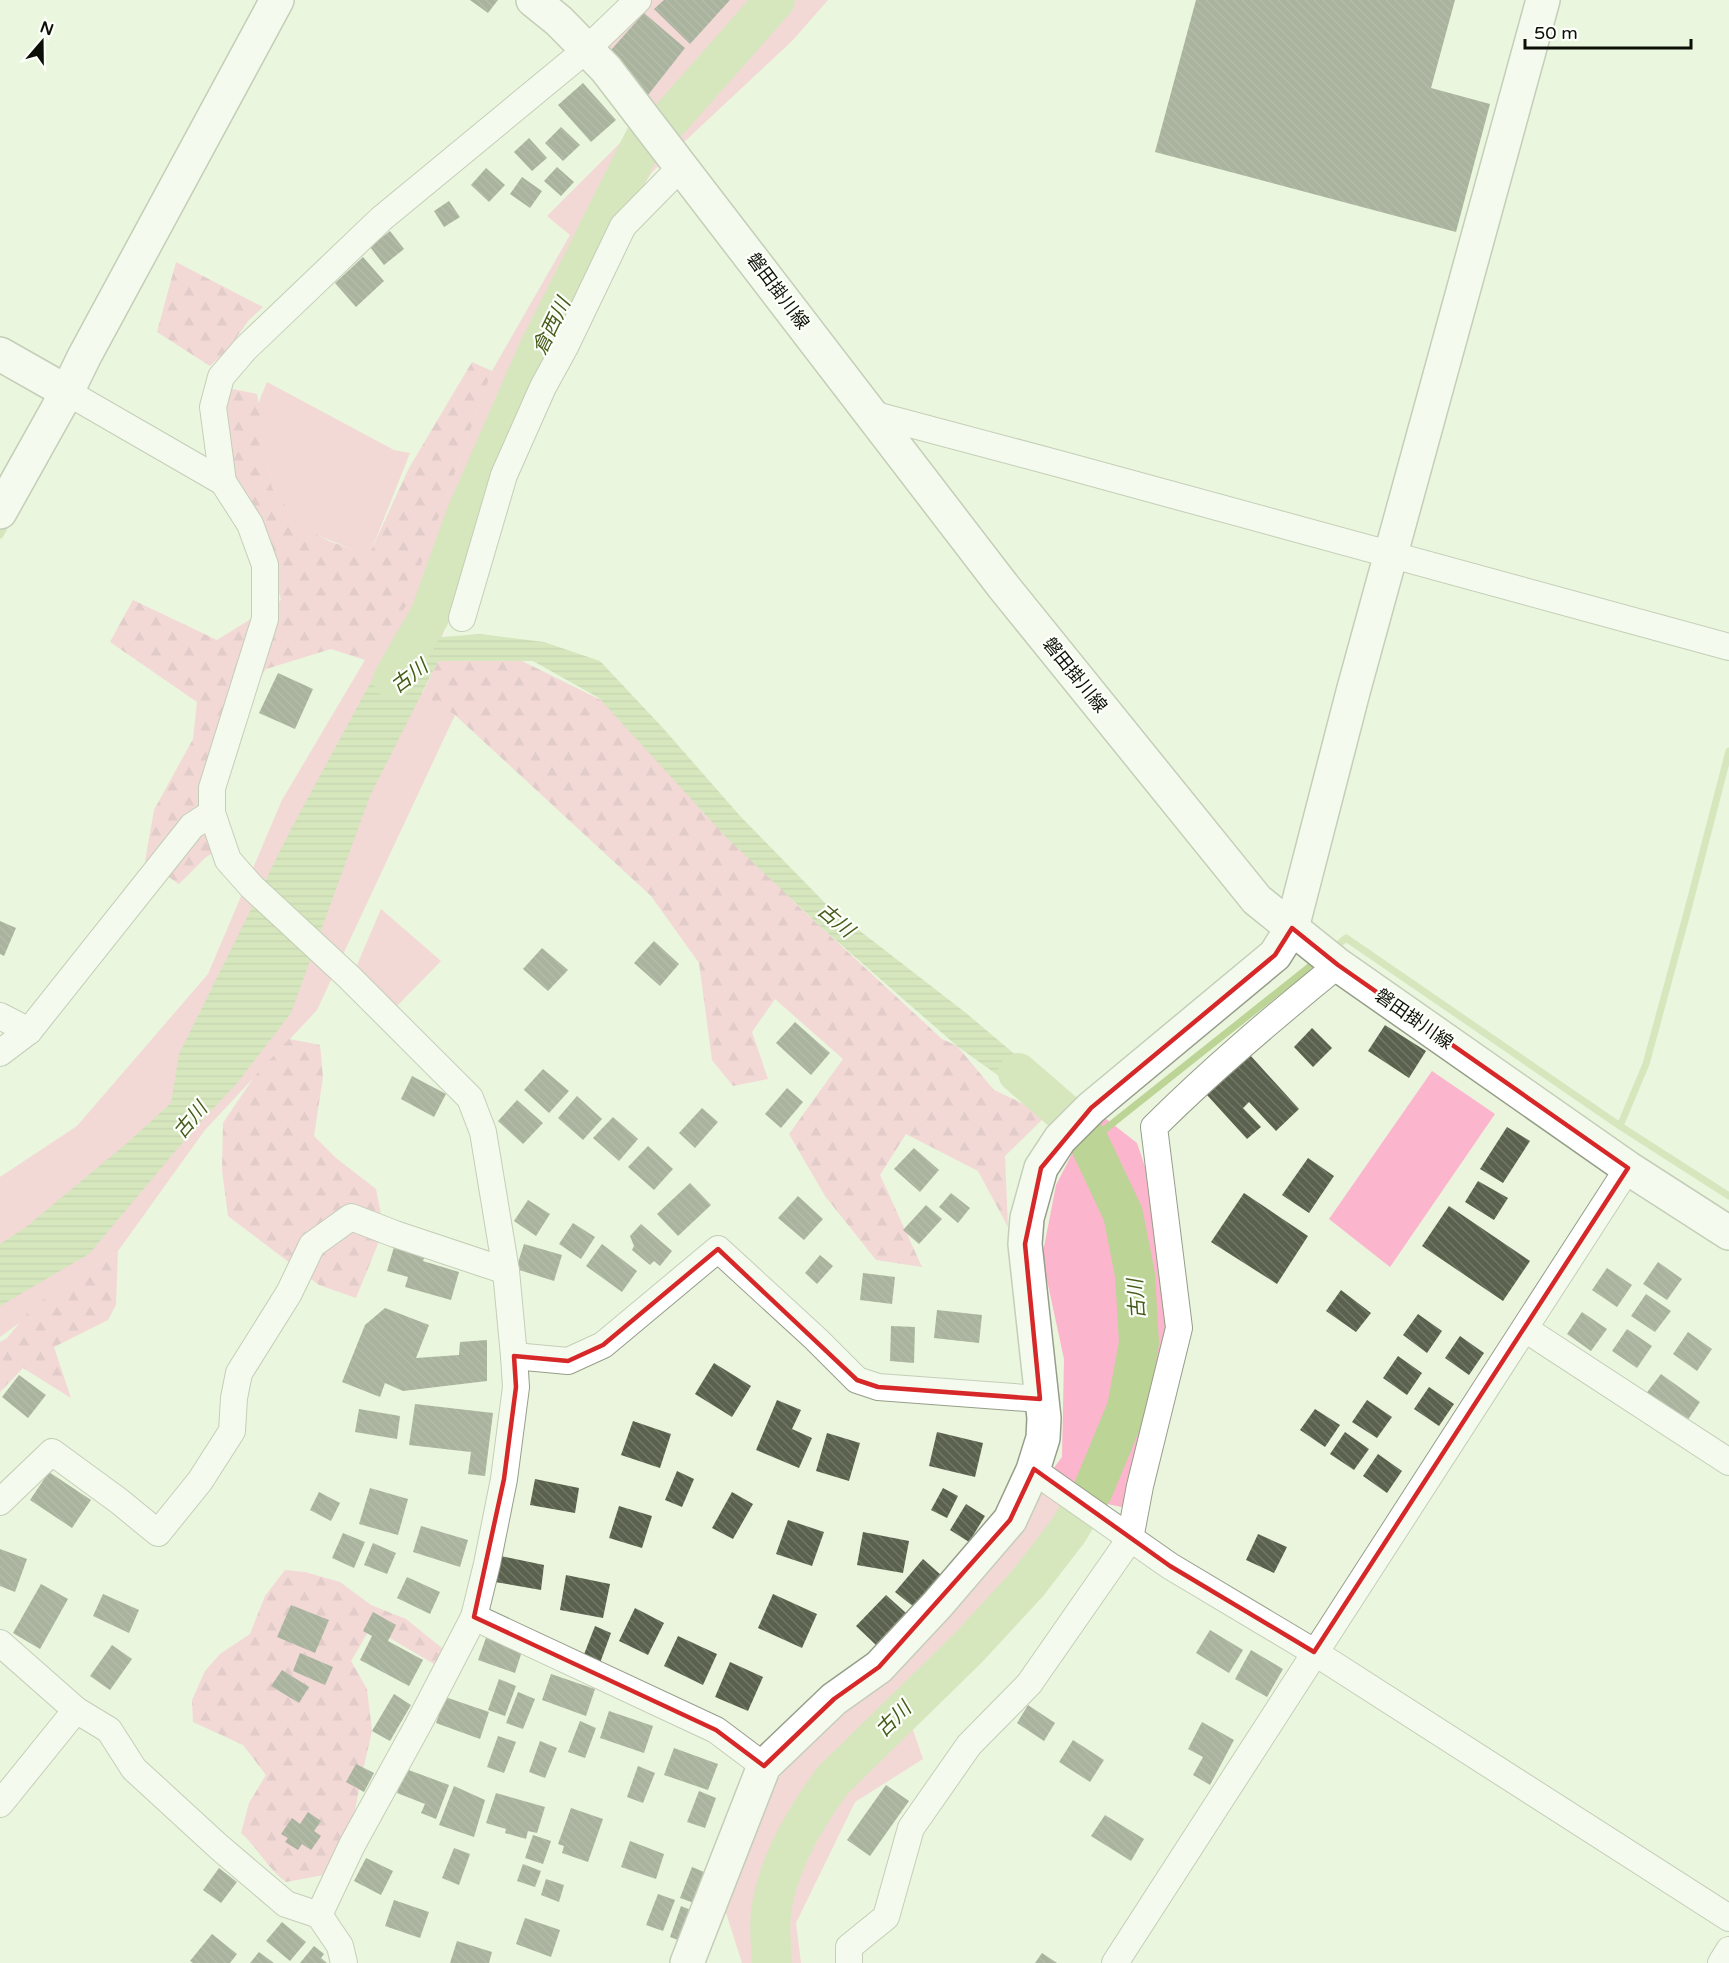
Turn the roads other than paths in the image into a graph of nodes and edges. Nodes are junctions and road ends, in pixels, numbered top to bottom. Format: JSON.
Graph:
{"nodes":[{"id":1,"x":277,"y":0,"type":"edge"},
{"id":2,"x":533,"y":0,"type":"edge"},
{"id":3,"x":638,"y":0,"type":"edge"},
{"id":4,"x":1543,"y":0,"type":"edge"},
{"id":5,"x":586,"y":49,"type":"junction"},
{"id":6,"x":682,"y":166,"type":"junction"},
{"id":7,"x":0,"y":354,"type":"edge"},
{"id":8,"x":67,"y":392,"type":"junction"},
{"id":9,"x":872,"y":414,"type":"junction"},
{"id":10,"x":223,"y":482,"type":"junction"},
{"id":11,"x":0,"y":512,"type":"edge"},
{"id":12,"x":1391,"y":555,"type":"junction"},
{"id":13,"x":462,"y":618,"type":"dead end"},
{"id":14,"x":1729,"y":647,"type":"edge"},
{"id":15,"x":212,"y":813,"type":"junction"},
{"id":16,"x":1292,"y":928,"type":"junction"},
{"id":17,"x":1338,"y":965,"type":"junction"},
{"id":18,"x":0,"y":1016,"type":"edge"},
{"id":19,"x":29,"y":1031,"type":"junction"},
{"id":20,"x":0,"y":1053,"type":"edge"},
{"id":21,"x":1628,"y":1168,"type":"junction"},
{"id":22,"x":1729,"y":1233,"type":"edge"},
{"id":23,"x":506,"y":1270,"type":"junction"},
{"id":24,"x":1525,"y":1329,"type":"junction"},
{"id":25,"x":514,"y":1356,"type":"junction"},
{"id":26,"x":1040,"y":1399,"type":"junction"},
{"id":27,"x":1729,"y":1462,"type":"edge"},
{"id":28,"x":1039,"y":1473,"type":"junction"},
{"id":29,"x":0,"y":1502,"type":"edge"},
{"id":30,"x":1130,"y":1539,"type":"junction"},
{"id":31,"x":474,"y":1617,"type":"junction"},
{"id":32,"x":0,"y":1642,"type":"edge"},
{"id":33,"x":1314,"y":1652,"type":"junction"},
{"id":34,"x":76,"y":1710,"type":"junction"},
{"id":35,"x":765,"y":1766,"type":"junction"},
{"id":36,"x":0,"y":1804,"type":"edge"},
{"id":37,"x":319,"y":1914,"type":"junction"},
{"id":38,"x":1729,"y":1918,"type":"edge"},
{"id":39,"x":1729,"y":1950,"type":"edge"},
{"id":40,"x":344,"y":1963,"type":"edge"},
{"id":41,"x":687,"y":1963,"type":"edge"},
{"id":42,"x":849,"y":1963,"type":"edge"},
{"id":43,"x":1115,"y":1963,"type":"edge"},
{"id":44,"x":1721,"y":1963,"type":"edge"}],
"edges":[{"from":1,"to":8,"type":"street"},
{"from":2,"to":5,"type":"street","name":"磐田掛川線"},
{"from":3,"to":5,"type":"street"},
{"from":4,"to":12,"type":"street"},
{"from":5,"to":6,"type":"street","name":"磐田掛川線"},
{"from":5,"to":10,"type":"street"},
{"from":6,"to":9,"type":"street","name":"磐田掛川線"},
{"from":6,"to":13,"type":"street"},
{"from":7,"to":8,"type":"street"},
{"from":8,"to":10,"type":"street"},
{"from":8,"to":11,"type":"street"},
{"from":9,"to":12,"type":"street"},
{"from":9,"to":16,"type":"street","name":"磐田掛川線"},
{"from":10,"to":15,"type":"street"},
{"from":12,"to":14,"type":"street"},
{"from":12,"to":16,"type":"street"},
{"from":15,"to":19,"type":"street"},
{"from":15,"to":23,"type":"street"},
{"from":16,"to":17,"type":"street","name":"磐田掛川線"},
{"from":16,"to":26,"type":"street"},
{"from":17,"to":21,"type":"street","name":"磐田掛川線"},
{"from":17,"to":30,"type":"street"},
{"from":18,"to":19,"type":"street"},
{"from":19,"to":20,"type":"street"},
{"from":21,"to":22,"type":"street","name":"磐田掛川線"},
{"from":21,"to":24,"type":"street"},
{"from":23,"to":25,"type":"street"},
{"from":23,"to":29,"type":"street"},
{"from":24,"to":27,"type":"street"},
{"from":24,"to":33,"type":"street"},
{"from":25,"to":26,"type":"street"},
{"from":25,"to":31,"type":"street"},
{"from":26,"to":28,"type":"street"},
{"from":28,"to":30,"type":"street"},
{"from":28,"to":35,"type":"street"},
{"from":30,"to":33,"type":"street"},
{"from":30,"to":42,"type":"street"},
{"from":31,"to":35,"type":"street"},
{"from":31,"to":37,"type":"street"},
{"from":32,"to":34,"type":"street"},
{"from":33,"to":38,"type":"street"},
{"from":33,"to":43,"type":"street"},
{"from":34,"to":36,"type":"street"},
{"from":34,"to":37,"type":"street"},
{"from":35,"to":41,"type":"street"},
{"from":37,"to":40,"type":"street"},
{"from":39,"to":44,"type":"street"}]}
